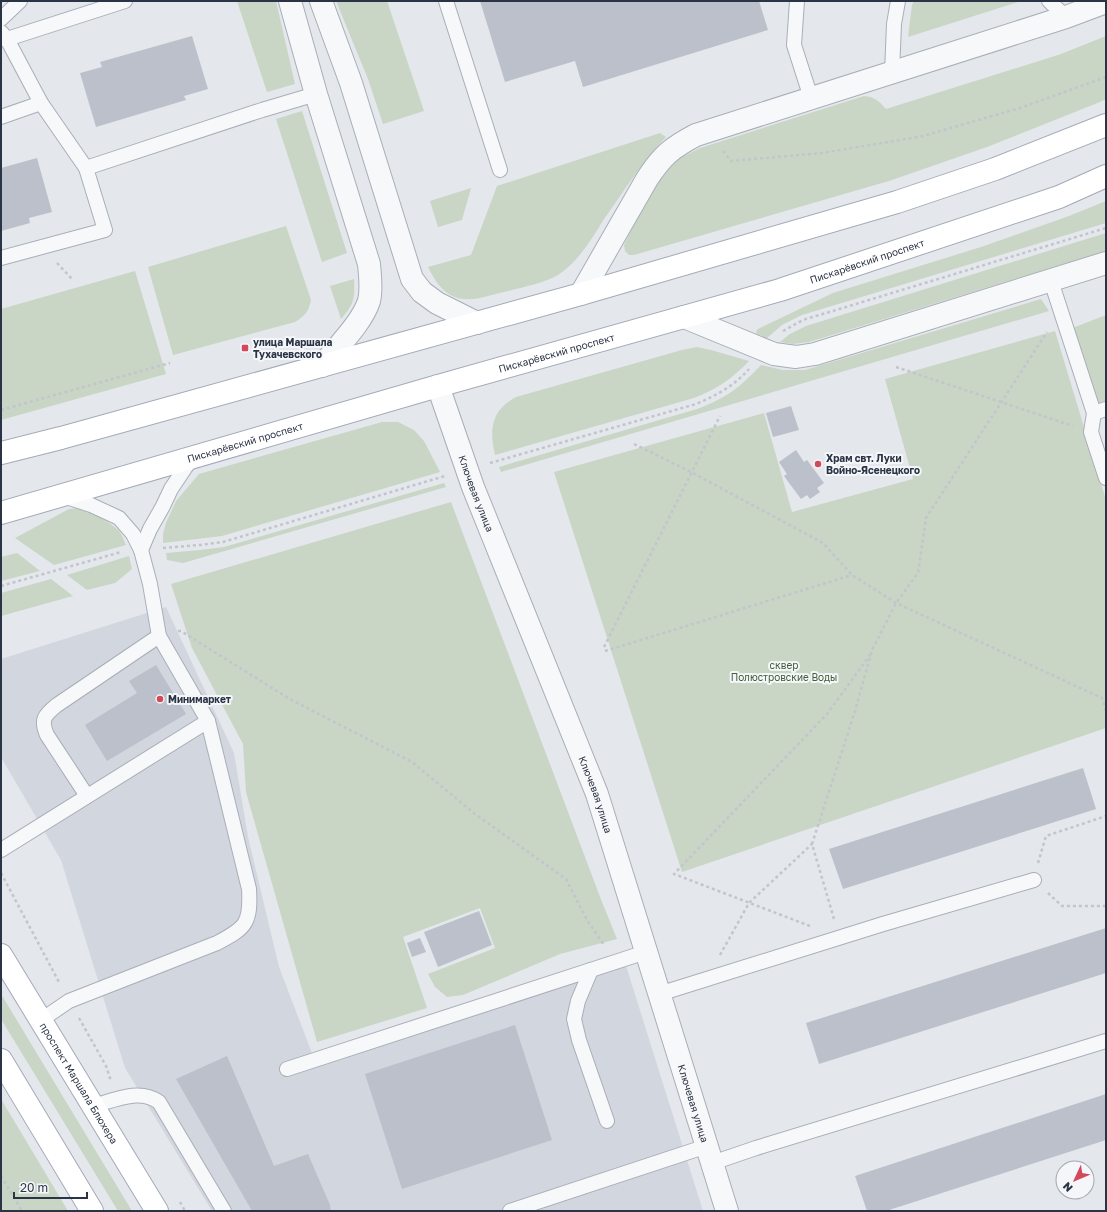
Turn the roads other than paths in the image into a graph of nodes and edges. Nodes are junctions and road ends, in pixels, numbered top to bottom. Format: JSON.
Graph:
{"nodes":[{"id":1,"x":20,"y":1,"type":"edge"},
{"id":2,"x":125,"y":1,"type":"edge"},
{"id":3,"x":290,"y":1,"type":"edge"},
{"id":4,"x":321,"y":1,"type":"edge"},
{"id":5,"x":446,"y":1,"type":"edge"},
{"id":6,"x":797,"y":1,"type":"edge"},
{"id":7,"x":898,"y":1,"type":"edge"},
{"id":8,"x":1049,"y":1,"type":"edge"},
{"id":9,"x":1106,"y":2,"type":"edge"},
{"id":10,"x":1066,"y":17,"type":"junction"},
{"id":11,"x":1,"y":19,"type":"edge"},
{"id":12,"x":3,"y":37,"type":"edge"},
{"id":13,"x":892,"y":73,"type":"junction"},
{"id":14,"x":316,"y":94,"type":"junction"},
{"id":15,"x":811,"y":98,"type":"junction"},
{"id":16,"x":41,"y":102,"type":"junction"},
{"id":17,"x":1,"y":117,"type":"edge"},
{"id":18,"x":1106,"y":125,"type":"edge"},
{"id":19,"x":86,"y":168,"type":"junction"},
{"id":20,"x":500,"y":170,"type":"dead end"},
{"id":21,"x":1106,"y":176,"type":"edge"},
{"id":22,"x":1,"y":258,"type":"edge"},
{"id":23,"x":1106,"y":263,"type":"edge"},
{"id":24,"x":1051,"y":281,"type":"junction"},
{"id":25,"x":581,"y":294,"type":"junction"},
{"id":26,"x":684,"y":317,"type":"junction"},
{"id":27,"x":477,"y":322,"type":"junction"},
{"id":28,"x":322,"y":366,"type":"junction"},
{"id":29,"x":438,"y":386,"type":"junction"},
{"id":30,"x":1100,"y":411,"type":"edge"},
{"id":31,"x":1,"y":453,"type":"edge"},
{"id":32,"x":194,"y":458,"type":"junction"},
{"id":33,"x":1106,"y":478,"type":"edge"},
{"id":34,"x":62,"y":496,"type":"junction"},
{"id":35,"x":1,"y":513,"type":"edge"},
{"id":36,"x":141,"y":550,"type":"junction"},
{"id":37,"x":159,"y":636,"type":"junction"},
{"id":38,"x":208,"y":721,"type":"junction"},
{"id":39,"x":87,"y":796,"type":"junction"},
{"id":40,"x":1,"y":850,"type":"edge"},
{"id":41,"x":1034,"y":880,"type":"road end"},
{"id":42,"x":646,"y":952,"type":"junction"},
{"id":43,"x":1,"y":955,"type":"edge"},
{"id":44,"x":590,"y":970,"type":"junction"},
{"id":45,"x":659,"y":994,"type":"junction"},
{"id":46,"x":41,"y":1020,"type":"junction"},
{"id":47,"x":1106,"y":1041,"type":"edge"},
{"id":48,"x":1,"y":1060,"type":"edge"},
{"id":49,"x":287,"y":1069,"type":"dead end"},
{"id":50,"x":93,"y":1106,"type":"junction"},
{"id":51,"x":607,"y":1121,"type":"dead end"},
{"id":52,"x":710,"y":1154,"type":"junction"},
{"id":53,"x":92,"y":1211,"type":"edge"},
{"id":54,"x":157,"y":1211,"type":"edge"},
{"id":55,"x":224,"y":1211,"type":"edge"},
{"id":56,"x":510,"y":1211,"type":"edge"},
{"id":57,"x":728,"y":1211,"type":"edge"}],
"edges":[{"from":1,"to":11,"type":"lane"},
{"from":2,"to":12,"type":"lane"},
{"from":3,"to":14,"type":"street"},
{"from":4,"to":27,"type":"street"},
{"from":5,"to":20,"type":"lane"},
{"from":6,"to":15,"type":"lane"},
{"from":7,"to":13,"type":"lane"},
{"from":8,"to":10,"type":"lane"},
{"from":9,"to":10,"type":"street"},
{"from":10,"to":13,"type":"street"},
{"from":12,"to":16,"type":"lane"},
{"from":13,"to":15,"type":"street"},
{"from":14,"to":19,"type":"lane"},
{"from":14,"to":28,"type":"street"},
{"from":15,"to":25,"type":"street"},
{"from":16,"to":17,"type":"lane"},
{"from":16,"to":19,"type":"lane"},
{"from":18,"to":25,"type":"main road"},
{"from":19,"to":22,"type":"lane"},
{"from":21,"to":26,"type":"main road","name":"Пискарёвский проспект"},
{"from":23,"to":24,"type":"street"},
{"from":24,"to":26,"type":"street"},
{"from":24,"to":30,"type":"lane"},
{"from":25,"to":27,"type":"main road"},
{"from":26,"to":29,"type":"main road","name":"Пискарёвский проспект"},
{"from":27,"to":28,"type":"main road"},
{"from":28,"to":31,"type":"main road"},
{"from":29,"to":32,"type":"main road","name":"Пискарёвский проспект"},
{"from":29,"to":42,"type":"street","name":"Ключевая улица"},
{"from":30,"to":33,"type":"lane"},
{"from":32,"to":34,"type":"main road","name":"Пискарёвский проспект"},
{"from":32,"to":36,"type":"lane"},
{"from":34,"to":35,"type":"main road","name":"Пискарёвский проспект"},
{"from":34,"to":36,"type":"lane"},
{"from":36,"to":37,"type":"lane"},
{"from":37,"to":38,"type":"lane"},
{"from":37,"to":39,"type":"lane"},
{"from":38,"to":39,"type":"lane"},
{"from":38,"to":46,"type":"lane"},
{"from":39,"to":40,"type":"lane"},
{"from":41,"to":45,"type":"lane"},
{"from":42,"to":44,"type":"lane"},
{"from":42,"to":45,"type":"street","name":"Ключевая улица"},
{"from":43,"to":46,"type":"main road","name":"проспект Маршала Блюхера"},
{"from":44,"to":49,"type":"lane"},
{"from":44,"to":51,"type":"lane"},
{"from":45,"to":52,"type":"street","name":"Ключевая улица"},
{"from":46,"to":50,"type":"main road","name":"проспект Маршала Блюхера"},
{"from":47,"to":52,"type":"lane"},
{"from":48,"to":53,"type":"main road"},
{"from":50,"to":54,"type":"main road","name":"проспект Маршала Блюхера"},
{"from":50,"to":55,"type":"lane"},
{"from":52,"to":56,"type":"lane"},
{"from":52,"to":57,"type":"street","name":"Ключевая улица"}]}
